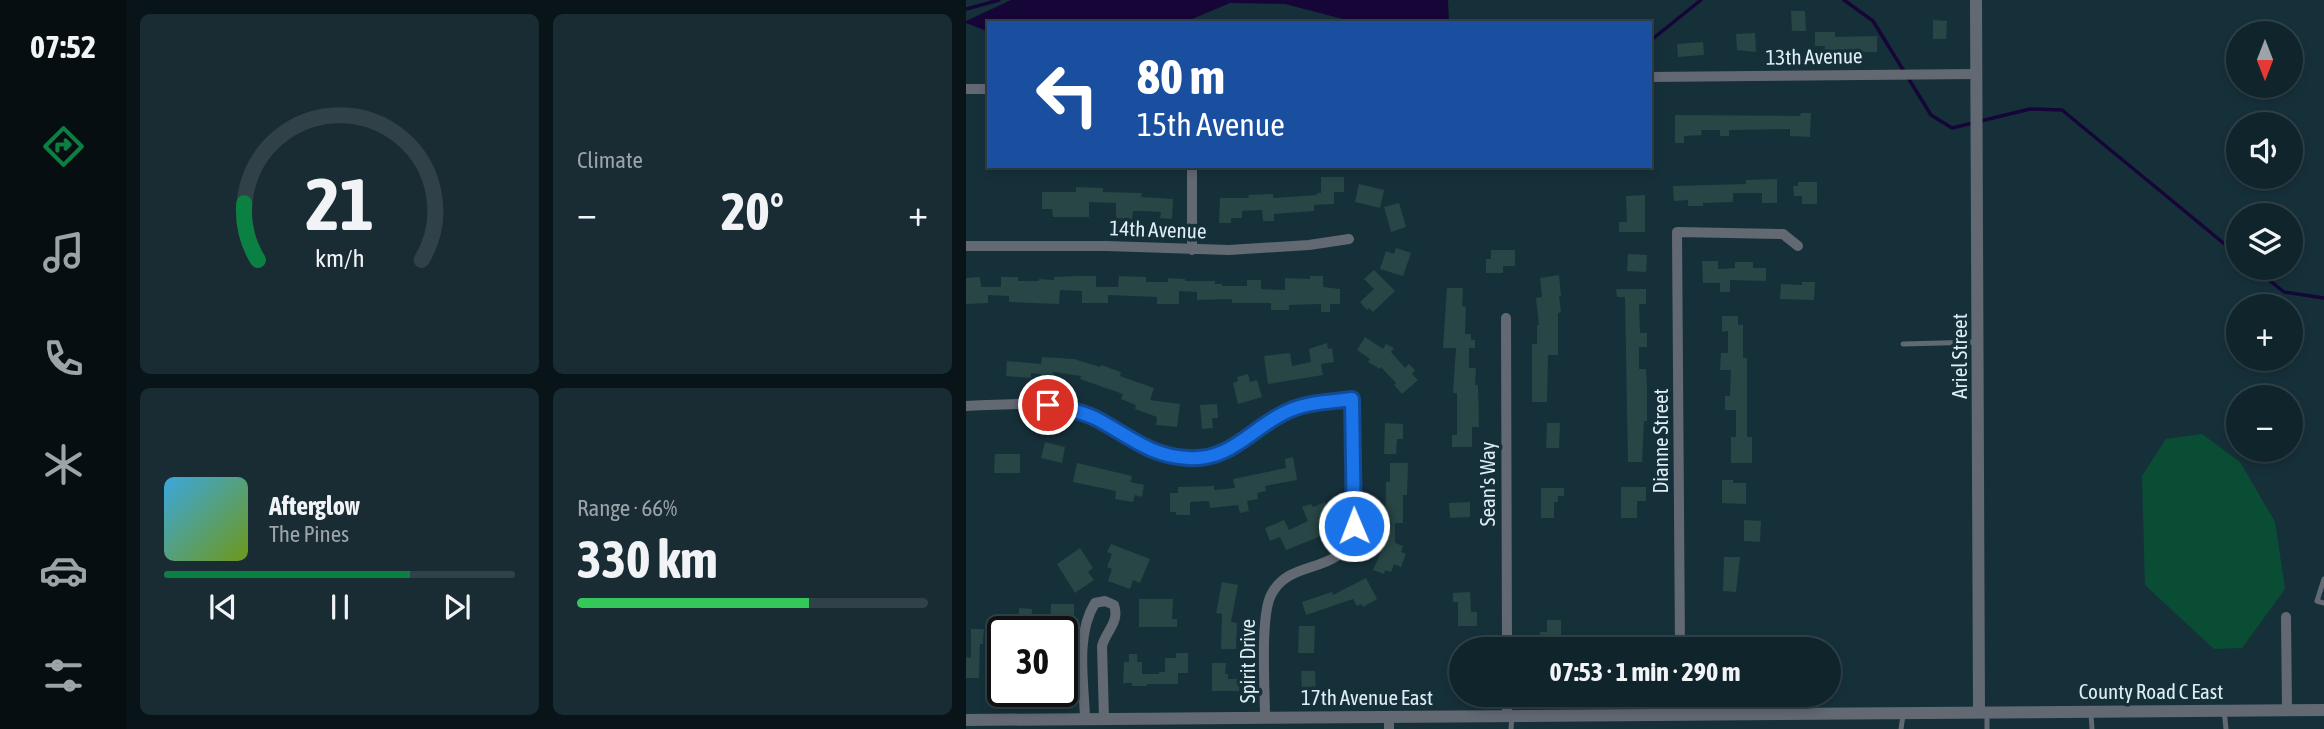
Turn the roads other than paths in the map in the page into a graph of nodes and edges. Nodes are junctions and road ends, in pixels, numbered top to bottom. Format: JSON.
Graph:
{"nodes":[{"id":1,"x":1976,"y":0,"type":"edge"},
{"id":2,"x":1977,"y":74,"type":"junction"},
{"id":3,"x":1652,"y":77,"type":"edge"},
{"id":4,"x":966,"y":89,"type":"edge"},
{"id":5,"x":987,"y":89,"type":"edge"},
{"id":6,"x":1192,"y":168,"type":"edge"},
{"id":7,"x":1349,"y":239,"type":"dead end"},
{"id":8,"x":966,"y":246,"type":"edge"},
{"id":9,"x":1798,"y":246,"type":"dead end"},
{"id":10,"x":1192,"y":250,"type":"junction"},
{"id":11,"x":1506,"y":318,"type":"dead end"},
{"id":12,"x":1978,"y":342,"type":"junction"},
{"id":13,"x":1903,"y":344,"type":"dead end"},
{"id":14,"x":966,"y":406,"type":"edge"},
{"id":15,"x":2324,"y":579,"type":"edge"},
{"id":16,"x":2324,"y":604,"type":"edge"},
{"id":17,"x":2286,"y":617,"type":"dead end"},
{"id":18,"x":1507,"y":637,"type":"edge"},
{"id":19,"x":1680,"y":637,"type":"edge"},
{"id":20,"x":1508,"y":707,"type":"edge"},
{"id":21,"x":1681,"y":707,"type":"edge"},
{"id":22,"x":2224,"y":710,"type":"junction"},
{"id":23,"x":2287,"y":710,"type":"junction"},
{"id":24,"x":2324,"y":710,"type":"edge"},
{"id":25,"x":1983,"y":711,"type":"junction"},
{"id":26,"x":2091,"y":711,"type":"junction"},
{"id":27,"x":1903,"y":712,"type":"junction"},
{"id":28,"x":1681,"y":714,"type":"junction"},
{"id":29,"x":1509,"y":715,"type":"junction"},
{"id":30,"x":1265,"y":718,"type":"junction"},
{"id":31,"x":1084,"y":719,"type":"junction"},
{"id":32,"x":1104,"y":719,"type":"junction"},
{"id":33,"x":966,"y":720,"type":"edge"},
{"id":34,"x":1389,"y":723,"type":"edge"},
{"id":35,"x":1511,"y":729,"type":"edge"},
{"id":36,"x":1902,"y":729,"type":"edge"},
{"id":37,"x":1987,"y":729,"type":"edge"},
{"id":38,"x":2091,"y":729,"type":"edge"},
{"id":39,"x":2226,"y":729,"type":"edge"}],
"edges":[{"from":1,"to":2,"type":"street","name":"Ariel Street"},
{"from":2,"to":3,"type":"street","name":"13th Avenue"},
{"from":2,"to":12,"type":"street","name":"Ariel Street"},
{"from":4,"to":5,"type":"street"},
{"from":6,"to":10,"type":"street"},
{"from":7,"to":10,"type":"street","name":"14th Avenue"},
{"from":8,"to":10,"type":"street","name":"14th Avenue"},
{"from":9,"to":19,"type":"street","name":"Dianne Street"},
{"from":11,"to":18,"type":"street","name":"Sean's Way"},
{"from":12,"to":13,"type":"lane"},
{"from":12,"to":25,"type":"street","name":"Ariel Street"},
{"from":14,"to":30,"type":"street","name":"Spirit Drive"},
{"from":15,"to":16,"type":"lane"},
{"from":17,"to":23,"type":"street"},
{"from":20,"to":29,"type":"street"},
{"from":21,"to":28,"type":"street"},
{"from":22,"to":23,"type":"street","name":"County Road C East"},
{"from":22,"to":26,"type":"street","name":"County Road C East"},
{"from":22,"to":39,"type":"lane"},
{"from":23,"to":24,"type":"street","name":"County Road C East"},
{"from":25,"to":26,"type":"street","name":"County Road C East"},
{"from":25,"to":27,"type":"street","name":"17th Avenue East"},
{"from":25,"to":37,"type":"lane"},
{"from":26,"to":38,"type":"lane"},
{"from":27,"to":28,"type":"street","name":"17th Avenue East"},
{"from":27,"to":36,"type":"lane"},
{"from":28,"to":29,"type":"street","name":"17th Avenue East"},
{"from":29,"to":34,"type":"street","name":"17th Avenue East"},
{"from":29,"to":35,"type":"lane"},
{"from":30,"to":32,"type":"street","name":"17th Avenue East"},
{"from":30,"to":34,"type":"street","name":"17th Avenue East"},
{"from":31,"to":32,"type":"street","name":"17th Avenue East"},
{"from":31,"to":32,"type":"street"},
{"from":31,"to":33,"type":"street","name":"17th Avenue East"}]}
